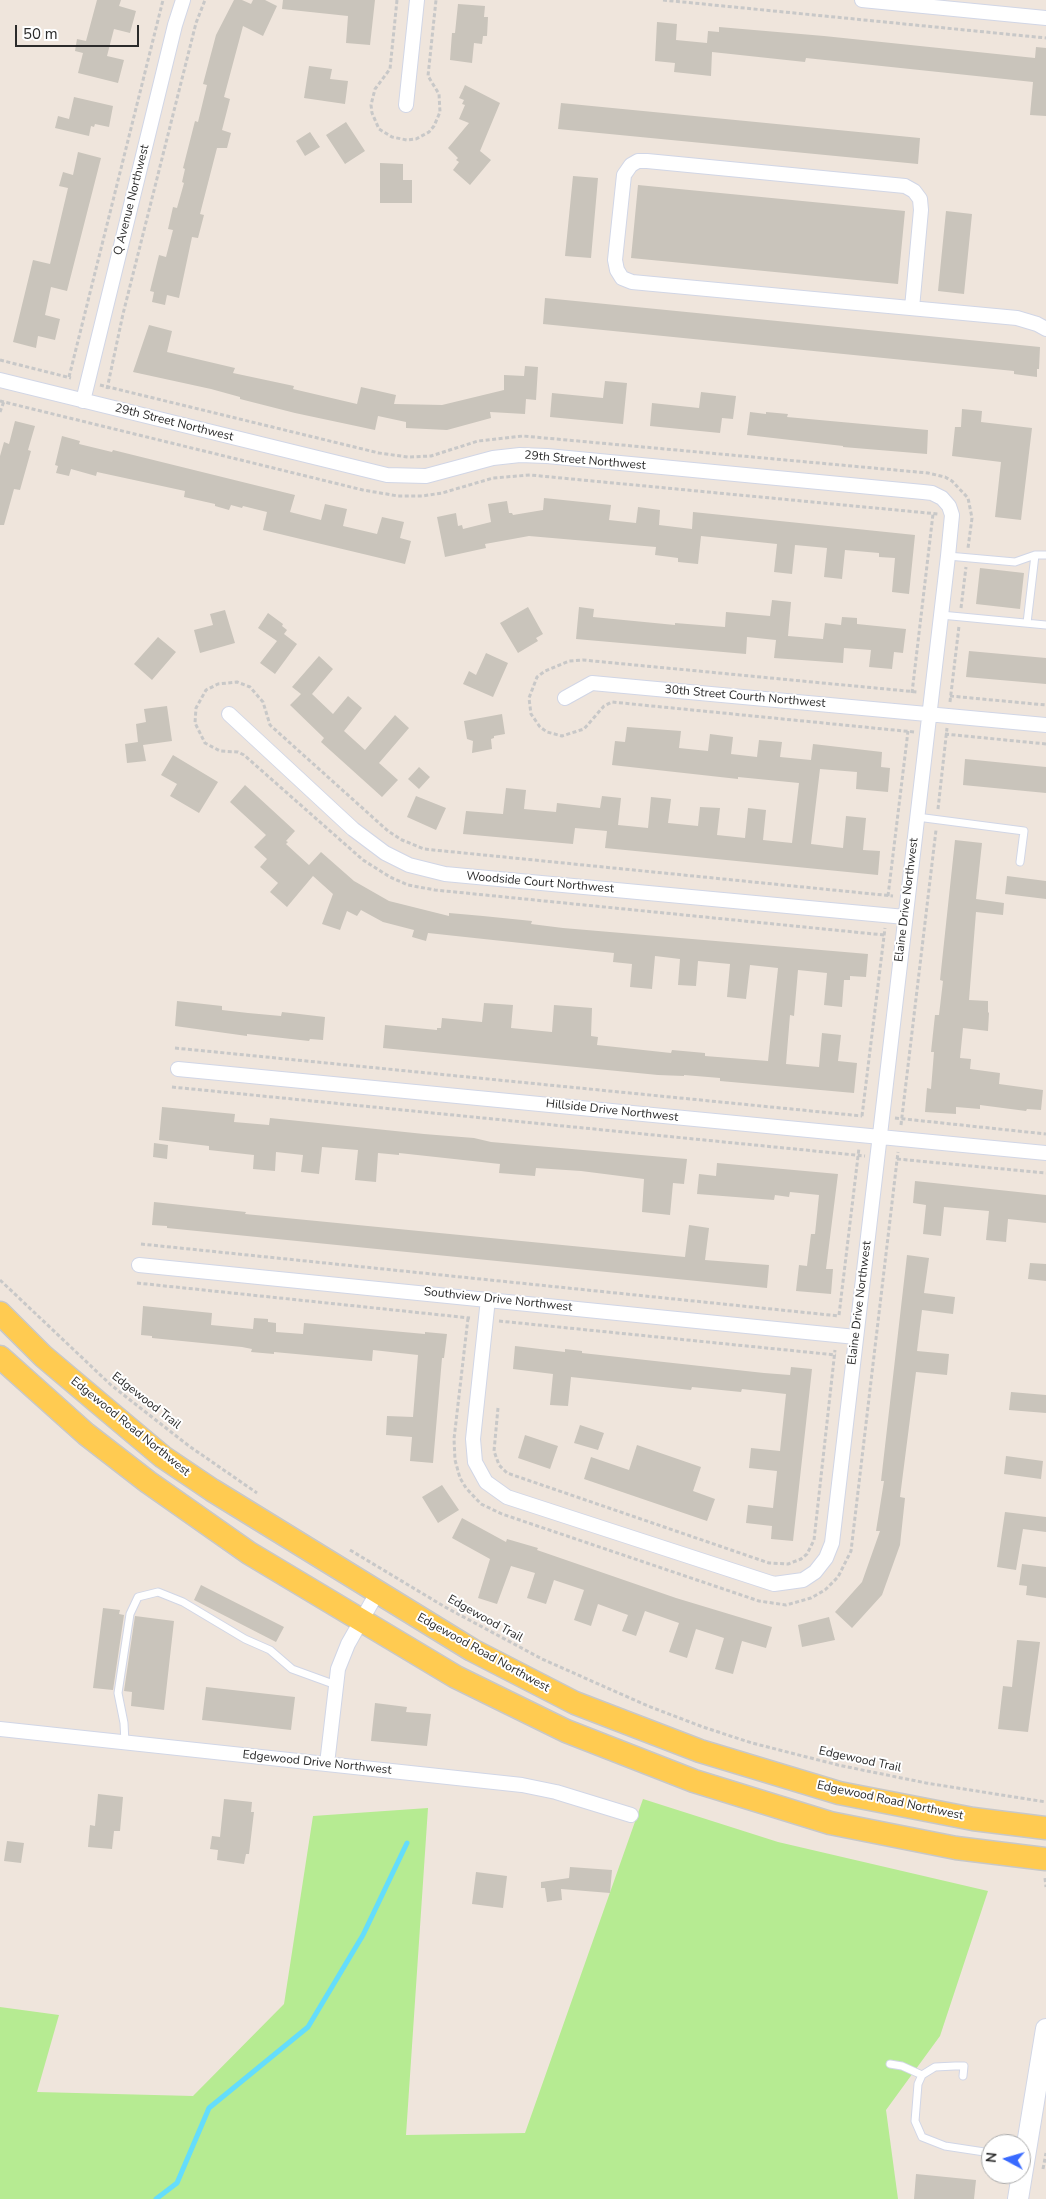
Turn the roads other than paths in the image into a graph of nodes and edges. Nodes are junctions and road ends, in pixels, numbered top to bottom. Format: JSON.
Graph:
{"nodes":[{"id":1,"x":183,"y":0,"type":"edge"},
{"id":2,"x":417,"y":0,"type":"edge"},
{"id":3,"x":862,"y":0,"type":"edge"},
{"id":4,"x":1046,"y":18,"type":"edge"},
{"id":5,"x":406,"y":106,"type":"dead end"},
{"id":6,"x":912,"y":308,"type":"junction"},
{"id":7,"x":1046,"y":329,"type":"edge"},
{"id":8,"x":0,"y":380,"type":"edge"},
{"id":9,"x":83,"y":401,"type":"junction"},
{"id":10,"x":942,"y":498,"type":"joint"},
{"id":11,"x":1046,"y":553,"type":"edge"},
{"id":12,"x":1034,"y":554,"type":"junction"},
{"id":13,"x":948,"y":556,"type":"junction"},
{"id":14,"x":940,"y":615,"type":"junction"},
{"id":15,"x":1027,"y":623,"type":"junction"},
{"id":16,"x":1046,"y":625,"type":"edge"},
{"id":17,"x":565,"y":698,"type":"dead end"},
{"id":18,"x":229,"y":714,"type":"dead end"},
{"id":19,"x":929,"y":714,"type":"junction"},
{"id":20,"x":1046,"y":725,"type":"edge"},
{"id":21,"x":917,"y":817,"type":"junction"},
{"id":22,"x":1020,"y":862,"type":"dead end"},
{"id":23,"x":906,"y":917,"type":"junction"},
{"id":24,"x":178,"y":1069,"type":"dead end"},
{"id":25,"x":880,"y":1137,"type":"junction"},
{"id":26,"x":1046,"y":1154,"type":"edge"},
{"id":27,"x":139,"y":1265,"type":"dead end"},
{"id":28,"x":488,"y":1299,"type":"junction"},
{"id":29,"x":0,"y":1314,"type":"edge"},
{"id":30,"x":856,"y":1337,"type":"junction"},
{"id":31,"x":0,"y":1357,"type":"edge"},
{"id":32,"x":377,"y":1593,"type":"junction"},
{"id":33,"x":363,"y":1620,"type":"junction"},
{"id":34,"x":336,"y":1685,"type":"junction"},
{"id":35,"x":0,"y":1729,"type":"edge"},
{"id":36,"x":125,"y":1743,"type":"junction"},
{"id":37,"x":327,"y":1764,"type":"junction"},
{"id":38,"x":631,"y":1815,"type":"dead end"},
{"id":39,"x":1046,"y":1828,"type":"edge"},
{"id":40,"x":1045,"y":1868,"type":"edge"},
{"id":41,"x":1046,"y":2029,"type":"edge"},
{"id":42,"x":890,"y":2064,"type":"dead end"},
{"id":43,"x":922,"y":2075,"type":"junction"},
{"id":44,"x":963,"y":2076,"type":"dead end"},
{"id":45,"x":1026,"y":2134,"type":"edge"},
{"id":46,"x":981,"y":2151,"type":"edge"},
{"id":47,"x":1019,"y":2184,"type":"edge"},
{"id":48,"x":1018,"y":2199,"type":"edge"}],
"edges":[{"from":1,"to":9,"type":"street","name":"Q Avenue Northwest"},
{"from":2,"to":5,"type":"street"},
{"from":3,"to":4,"type":"street"},
{"from":6,"to":6,"type":"street"},
{"from":6,"to":7,"type":"street"},
{"from":8,"to":9,"type":"street","name":"29th Street Northwest"},
{"from":9,"to":10,"type":"street","name":"29th Street Northwest"},
{"from":10,"to":13,"type":"street","name":"Elaine Drive Northwest"},
{"from":11,"to":12,"type":"lane"},
{"from":12,"to":13,"type":"lane"},
{"from":12,"to":15,"type":"lane"},
{"from":13,"to":14,"type":"street","name":"Elaine Drive Northwest"},
{"from":14,"to":15,"type":"lane"},
{"from":14,"to":19,"type":"street","name":"Elaine Drive Northwest"},
{"from":15,"to":16,"type":"lane"},
{"from":17,"to":19,"type":"street","name":"30th Street Courth Northwest"},
{"from":18,"to":23,"type":"street","name":"Woodside Court Northwest"},
{"from":19,"to":20,"type":"street","name":"30th Street Courth Northwest"},
{"from":19,"to":21,"type":"street","name":"Elaine Drive Northwest"},
{"from":21,"to":22,"type":"lane"},
{"from":21,"to":23,"type":"street","name":"Elaine Drive Northwest"},
{"from":23,"to":25,"type":"street","name":"Elaine Drive Northwest"},
{"from":24,"to":25,"type":"street","name":"Hillside Drive Northwest"},
{"from":25,"to":26,"type":"street","name":"Hillside Drive Northwest"},
{"from":25,"to":30,"type":"street","name":"Elaine Drive Northwest"},
{"from":27,"to":28,"type":"street","name":"Southview Drive Northwest"},
{"from":28,"to":30,"type":"street","name":"Southview Drive Northwest"},
{"from":28,"to":30,"type":"street","name":"Elaine Drive Northwest"},
{"from":29,"to":32,"type":"main road","name":"Edgewood Road Northwest"},
{"from":31,"to":33,"type":"main road"},
{"from":32,"to":33,"type":"street"},
{"from":32,"to":39,"type":"main road","name":"Edgewood Road Northwest"},
{"from":33,"to":34,"type":"street"},
{"from":33,"to":40,"type":"main road"},
{"from":34,"to":36,"type":"lane"},
{"from":34,"to":37,"type":"street"},
{"from":35,"to":36,"type":"street","name":"Edgewood Drive Northwest"},
{"from":36,"to":37,"type":"street","name":"Edgewood Drive Northwest"},
{"from":37,"to":38,"type":"street","name":"Edgewood Drive Northwest"},
{"from":41,"to":45,"type":"street"},
{"from":42,"to":43,"type":"lane"},
{"from":43,"to":44,"type":"lane"},
{"from":43,"to":46,"type":"lane"},
{"from":47,"to":48,"type":"street"}]}
